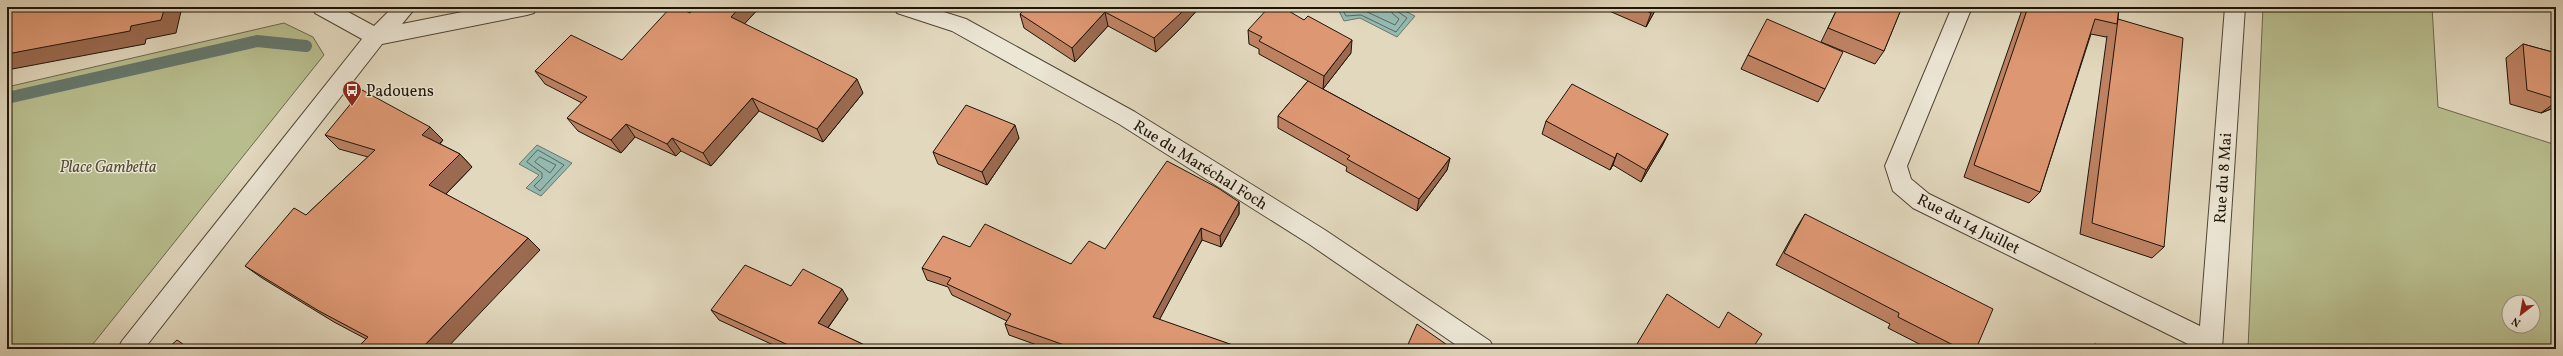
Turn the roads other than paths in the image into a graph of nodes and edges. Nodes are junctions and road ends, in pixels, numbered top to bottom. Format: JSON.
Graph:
{"nodes":[{"id":1,"x":322,"y":7,"type":"edge"},
{"id":2,"x":406,"y":7,"type":"edge"},
{"id":3,"x":528,"y":7,"type":"edge"},
{"id":4,"x":904,"y":7,"type":"edge"},
{"id":5,"x":1962,"y":7,"type":"edge"},
{"id":6,"x":2235,"y":7,"type":"edge"},
{"id":7,"x":376,"y":37,"type":"junction"},
{"id":8,"x":2210,"y":346,"type":"edge"},
{"id":9,"x":130,"y":349,"type":"edge"},
{"id":10,"x":1482,"y":349,"type":"edge"}],
"edges":[{"from":1,"to":7,"type":"street"},
{"from":2,"to":7,"type":"street"},
{"from":3,"to":7,"type":"street"},
{"from":4,"to":10,"type":"street","name":"Rue du Maréchal Foch"},
{"from":5,"to":8,"type":"street","name":"Rue du 14 Juillet"},
{"from":6,"to":8,"type":"street","name":"Rue du 8 Mai"},
{"from":7,"to":9,"type":"street"}]}
